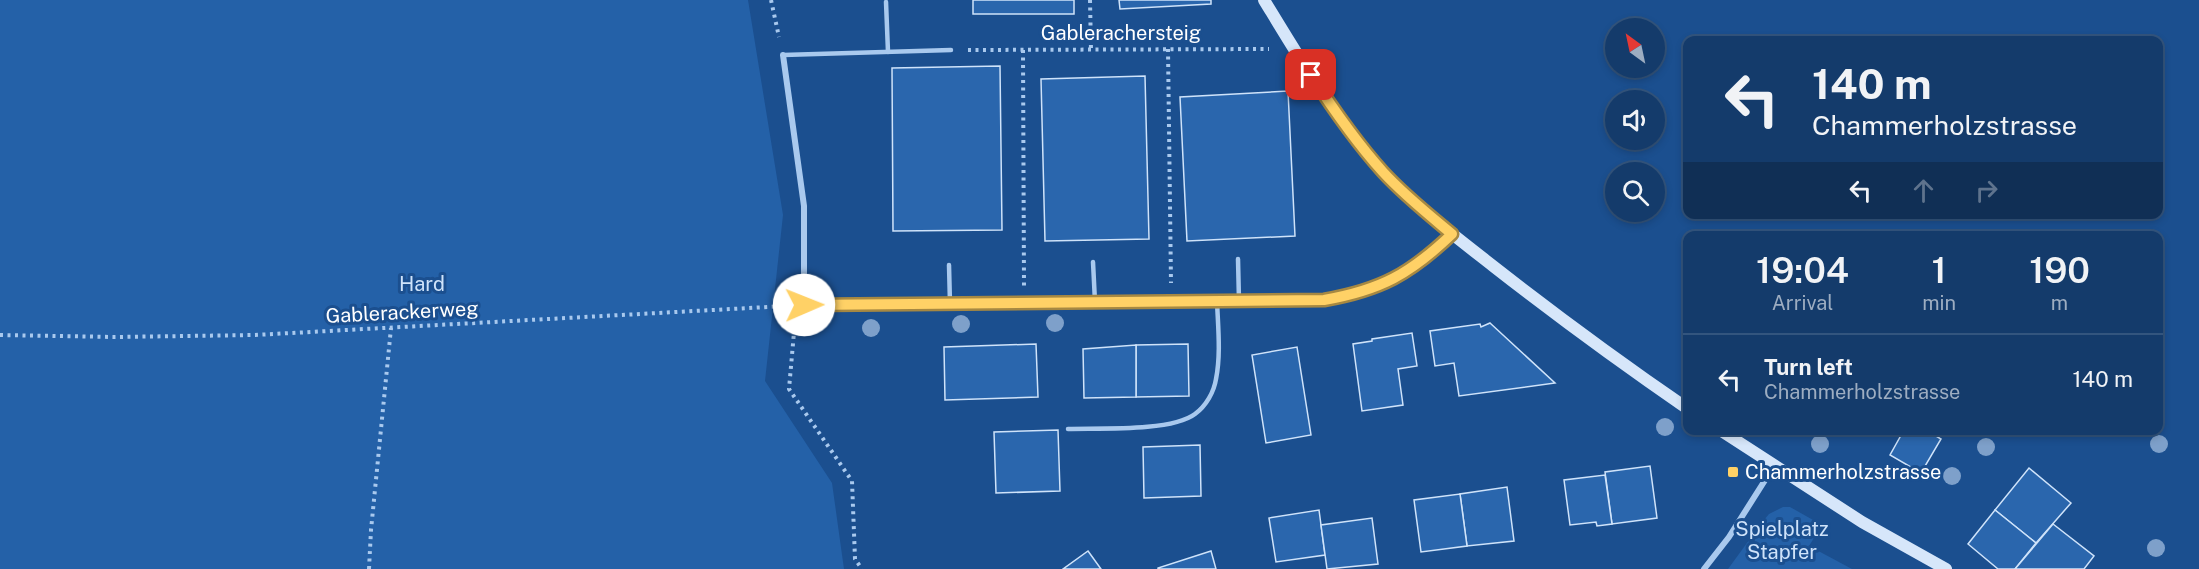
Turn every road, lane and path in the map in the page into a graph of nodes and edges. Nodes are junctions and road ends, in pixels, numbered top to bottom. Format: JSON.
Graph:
{"nodes":[{"id":1,"x":771,"y":0,"type":"edge"},
{"id":2,"x":1090,"y":0,"type":"edge"},
{"id":3,"x":1264,"y":0,"type":"edge"},
{"id":4,"x":886,"y":2,"type":"dead end"},
{"id":5,"x":1290,"y":42,"type":"junction"},
{"id":6,"x":951,"y":50,"type":"joint"},
{"id":7,"x":1023,"y":50,"type":"junction"},
{"id":8,"x":1091,"y":50,"type":"junction"},
{"id":9,"x":1168,"y":50,"type":"junction"},
{"id":10,"x":888,"y":52,"type":"junction"},
{"id":11,"x":783,"y":56,"type":"junction"},
{"id":12,"x":1452,"y":234,"type":"junction"},
{"id":13,"x":1238,"y":259,"type":"dead end"},
{"id":14,"x":1093,"y":262,"type":"dead end"},
{"id":15,"x":949,"y":265,"type":"dead end"},
{"id":16,"x":1217,"y":301,"type":"junction"},
{"id":17,"x":1239,"y":301,"type":"junction"},
{"id":18,"x":1095,"y":302,"type":"junction"},
{"id":19,"x":1171,"y":302,"type":"junction"},
{"id":20,"x":1024,"y":303,"type":"junction"},
{"id":21,"x":950,"y":304,"type":"junction"},
{"id":22,"x":801,"y":305,"type":"junction"},
{"id":23,"x":391,"y":328,"type":"junction"},
{"id":24,"x":0,"y":334,"type":"edge"},
{"id":25,"x":1683,"y":406,"type":"edge"},
{"id":26,"x":1068,"y":429,"type":"dead end"},
{"id":27,"x":1728,"y":435,"type":"edge"},
{"id":28,"x":1774,"y":466,"type":"junction"},
{"id":29,"x":369,"y":569,"type":"edge"},
{"id":30,"x":862,"y":569,"type":"edge"},
{"id":31,"x":1704,"y":569,"type":"edge"},
{"id":32,"x":1946,"y":569,"type":"edge"}],
"edges":[{"from":1,"to":11,"type":"path"},
{"from":2,"to":8,"type":"path"},
{"from":3,"to":5,"type":"street"},
{"from":4,"to":10,"type":"lane"},
{"from":5,"to":9,"type":"path","name":"Gablerachersteig"},
{"from":5,"to":12,"type":"street"},
{"from":6,"to":7,"type":"path","name":"Gablerachersteig"},
{"from":6,"to":10,"type":"lane"},
{"from":7,"to":8,"type":"path","name":"Gablerachersteig"},
{"from":7,"to":20,"type":"path"},
{"from":8,"to":9,"type":"path","name":"Gablerachersteig"},
{"from":9,"to":19,"type":"path"},
{"from":10,"to":11,"type":"lane"},
{"from":11,"to":22,"type":"street"},
{"from":12,"to":17,"type":"street"},
{"from":12,"to":25,"type":"street"},
{"from":13,"to":17,"type":"lane"},
{"from":14,"to":18,"type":"lane"},
{"from":15,"to":21,"type":"lane"},
{"from":16,"to":17,"type":"street"},
{"from":16,"to":19,"type":"street"},
{"from":16,"to":26,"type":"lane"},
{"from":18,"to":19,"type":"street"},
{"from":18,"to":20,"type":"street"},
{"from":20,"to":21,"type":"street"},
{"from":21,"to":22,"type":"street"},
{"from":22,"to":23,"type":"path","name":"Gablerackerweg"},
{"from":22,"to":30,"type":"path"},
{"from":23,"to":24,"type":"path","name":"Gablerackerweg"},
{"from":23,"to":29,"type":"path"},
{"from":27,"to":28,"type":"street"},
{"from":28,"to":31,"type":"street"},
{"from":28,"to":32,"type":"street"}]}
